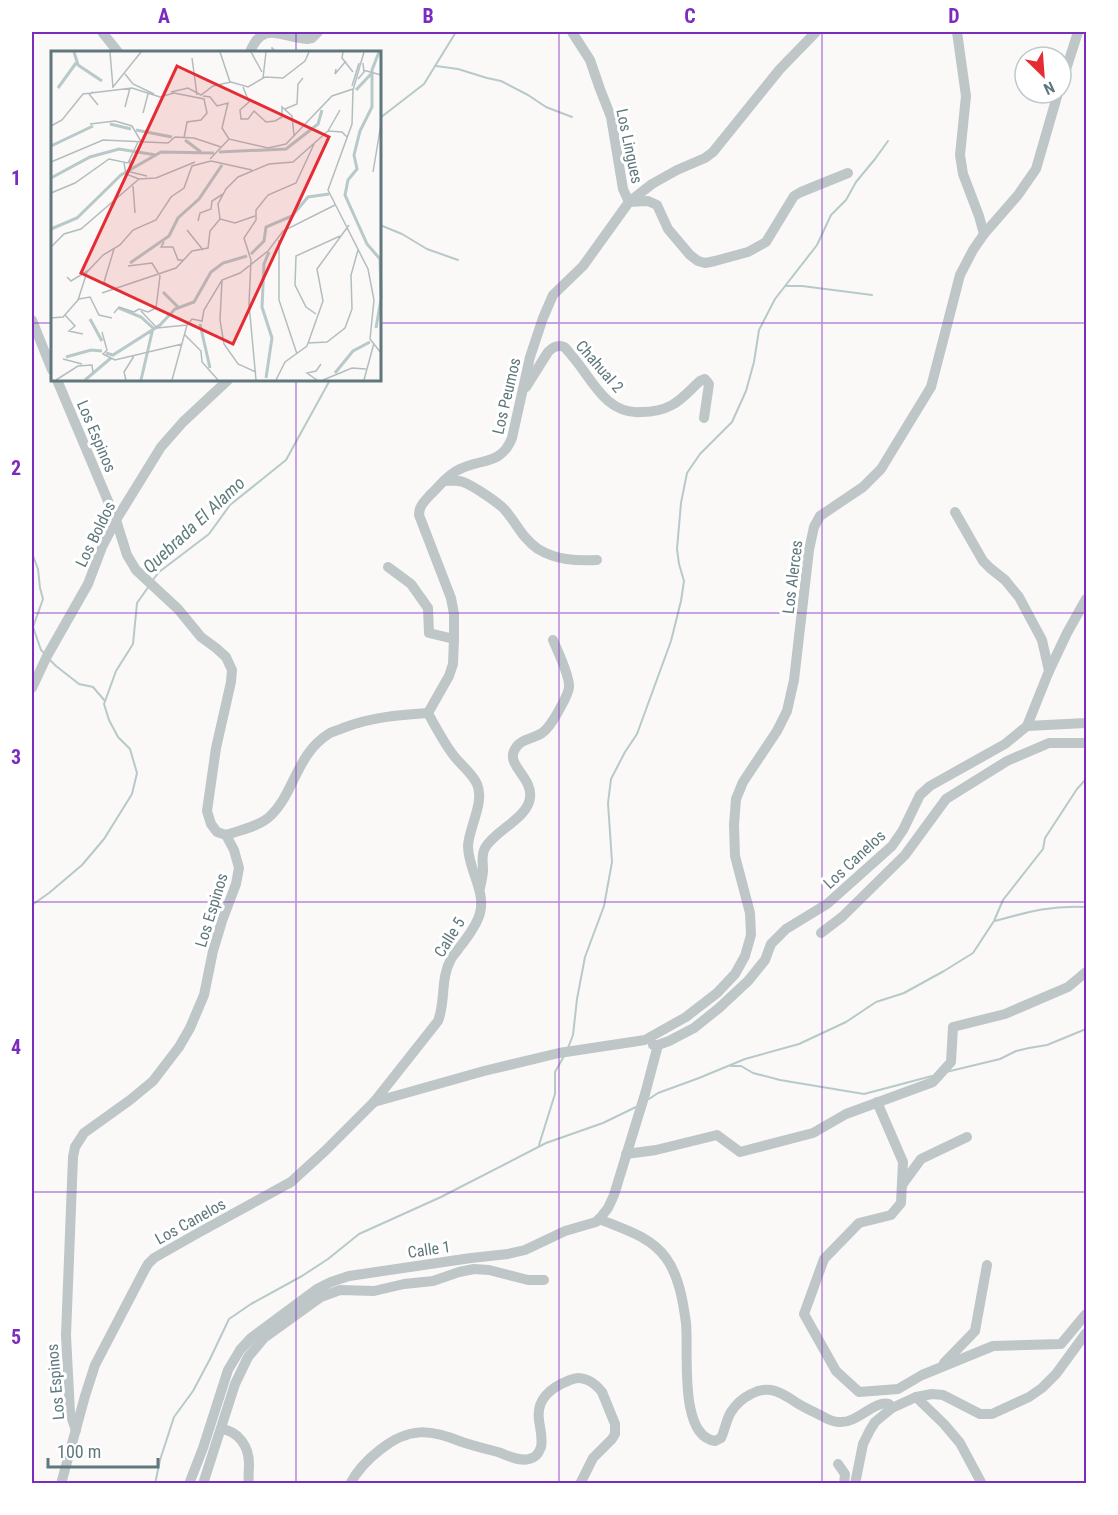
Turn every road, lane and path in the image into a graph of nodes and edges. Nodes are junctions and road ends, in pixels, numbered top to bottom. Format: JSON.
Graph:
{"nodes":[{"id":1,"x":102,"y":32,"type":"edge"},
{"id":2,"x":318,"y":32,"type":"edge"},
{"id":3,"x":572,"y":32,"type":"edge"},
{"id":4,"x":816,"y":32,"type":"edge"},
{"id":5,"x":957,"y":32,"type":"edge"},
{"id":6,"x":1080,"y":34,"type":"edge"},
{"id":7,"x":253,"y":50,"type":"edge"},
{"id":8,"x":117,"y":51,"type":"edge"},
{"id":9,"x":1073,"y":53,"type":"edge"},
{"id":10,"x":1055,"y":105,"type":"edge"},
{"id":11,"x":848,"y":172,"type":"dead end"},
{"id":12,"x":629,"y":202,"type":"junction"},
{"id":13,"x":984,"y":234,"type":"junction"},
{"id":14,"x":32,"y":320,"type":"edge"},
{"id":15,"x":51,"y":368,"type":"edge"},
{"id":16,"x":57,"y":381,"type":"edge"},
{"id":17,"x":227,"y":381,"type":"edge"},
{"id":18,"x":520,"y":398,"type":"junction"},
{"id":19,"x":704,"y":418,"type":"dead end"},
{"id":20,"x":444,"y":481,"type":"junction"},
{"id":21,"x":955,"y":512,"type":"dead end"},
{"id":22,"x":116,"y":520,"type":"junction"},
{"id":23,"x":597,"y":560,"type":"dead end"},
{"id":24,"x":388,"y":567,"type":"dead end"},
{"id":25,"x":1086,"y":599,"type":"edge"},
{"id":26,"x":454,"y":639,"type":"junction"},
{"id":27,"x":553,"y":640,"type":"dead end"},
{"id":28,"x":1049,"y":671,"type":"junction"},
{"id":29,"x":32,"y":688,"type":"edge"},
{"id":30,"x":428,"y":713,"type":"junction"},
{"id":31,"x":1086,"y":723,"type":"edge"},
{"id":32,"x":1028,"y":726,"type":"junction"},
{"id":33,"x":1086,"y":743,"type":"edge"},
{"id":34,"x":226,"y":835,"type":"junction"},
{"id":35,"x":480,"y":892,"type":"junction"},
{"id":36,"x":821,"y":933,"type":"dead end"},
{"id":37,"x":1086,"y":972,"type":"edge"},
{"id":38,"x":645,"y":1040,"type":"junction"},
{"id":39,"x":658,"y":1045,"type":"junction"},
{"id":40,"x":374,"y":1101,"type":"junction"},
{"id":41,"x":877,"y":1102,"type":"junction"},
{"id":42,"x":967,"y":1137,"type":"dead end"},
{"id":43,"x":626,"y":1154,"type":"junction"},
{"id":44,"x":902,"y":1186,"type":"junction"},
{"id":45,"x":599,"y":1220,"type":"junction"},
{"id":46,"x":987,"y":1265,"type":"dead end"},
{"id":47,"x":544,"y":1280,"type":"dead end"},
{"id":48,"x":1086,"y":1314,"type":"edge"},
{"id":49,"x":1086,"y":1333,"type":"edge"},
{"id":50,"x":939,"y":1368,"type":"junction"},
{"id":51,"x":916,"y":1397,"type":"junction"},
{"id":52,"x":892,"y":1408,"type":"junction"},
{"id":53,"x":221,"y":1429,"type":"junction"},
{"id":54,"x":76,"y":1430,"type":"junction"},
{"id":55,"x":838,"y":1464,"type":"dead end"},
{"id":56,"x":61,"y":1484,"type":"edge"},
{"id":57,"x":189,"y":1484,"type":"edge"},
{"id":58,"x":203,"y":1484,"type":"edge"},
{"id":59,"x":249,"y":1484,"type":"edge"},
{"id":60,"x":350,"y":1484,"type":"edge"},
{"id":61,"x":580,"y":1484,"type":"edge"},
{"id":62,"x":844,"y":1484,"type":"edge"},
{"id":63,"x":855,"y":1484,"type":"edge"},
{"id":64,"x":982,"y":1484,"type":"edge"}],
"edges":[{"from":1,"to":8,"type":"street"},
{"from":2,"to":7,"type":"street"},
{"from":3,"to":12,"type":"street","name":"Los Lingues"},
{"from":4,"to":12,"type":"street","name":"Los Peumos"},
{"from":5,"to":13,"type":"street"},
{"from":6,"to":9,"type":"street"},
{"from":10,"to":13,"type":"street","name":"Los Alerces"},
{"from":11,"to":12,"type":"street"},
{"from":12,"to":18,"type":"street","name":"Los Peumos"},
{"from":13,"to":38,"type":"street","name":"Los Alerces"},
{"from":14,"to":15,"type":"street"},
{"from":16,"to":22,"type":"street","name":"Los Espinos"},
{"from":17,"to":22,"type":"street","name":"Los Boldos"},
{"from":18,"to":19,"type":"street","name":"Chahual 2"},
{"from":18,"to":20,"type":"street","name":"Los Peumos"},
{"from":20,"to":23,"type":"street"},
{"from":20,"to":26,"type":"street","name":"Los Peumos"},
{"from":21,"to":28,"type":"street"},
{"from":22,"to":29,"type":"street","name":"Los Boldos"},
{"from":22,"to":34,"type":"street","name":"Los Espinos"},
{"from":24,"to":26,"type":"street"},
{"from":25,"to":28,"type":"street"},
{"from":26,"to":30,"type":"street","name":"Los Peumos"},
{"from":27,"to":35,"type":"street"},
{"from":28,"to":32,"type":"street"},
{"from":30,"to":34,"type":"street"},
{"from":30,"to":35,"type":"street","name":"Calle 5"},
{"from":31,"to":32,"type":"street"},
{"from":32,"to":39,"type":"street","name":"Los Canelos"},
{"from":33,"to":36,"type":"street"},
{"from":34,"to":54,"type":"street","name":"Los Espinos"},
{"from":35,"to":40,"type":"street","name":"Calle 5"},
{"from":37,"to":41,"type":"street"},
{"from":38,"to":39,"type":"street"},
{"from":38,"to":40,"type":"street"},
{"from":39,"to":43,"type":"street"},
{"from":40,"to":54,"type":"street","name":"Los Canelos"},
{"from":41,"to":43,"type":"street"},
{"from":41,"to":44,"type":"street"},
{"from":42,"to":44,"type":"street"},
{"from":43,"to":45,"type":"street"},
{"from":44,"to":50,"type":"street"},
{"from":45,"to":52,"type":"street"},
{"from":45,"to":57,"type":"street","name":"Calle 1"},
{"from":46,"to":50,"type":"street"},
{"from":47,"to":53,"type":"street"},
{"from":48,"to":50,"type":"street"},
{"from":49,"to":51,"type":"street"},
{"from":51,"to":52,"type":"street"},
{"from":51,"to":64,"type":"street"},
{"from":52,"to":63,"type":"street"},
{"from":53,"to":58,"type":"street"},
{"from":53,"to":59,"type":"street"},
{"from":54,"to":56,"type":"street","name":"Los Canelos"},
{"from":55,"to":62,"type":"street"},
{"from":60,"to":61,"type":"street"}]}
